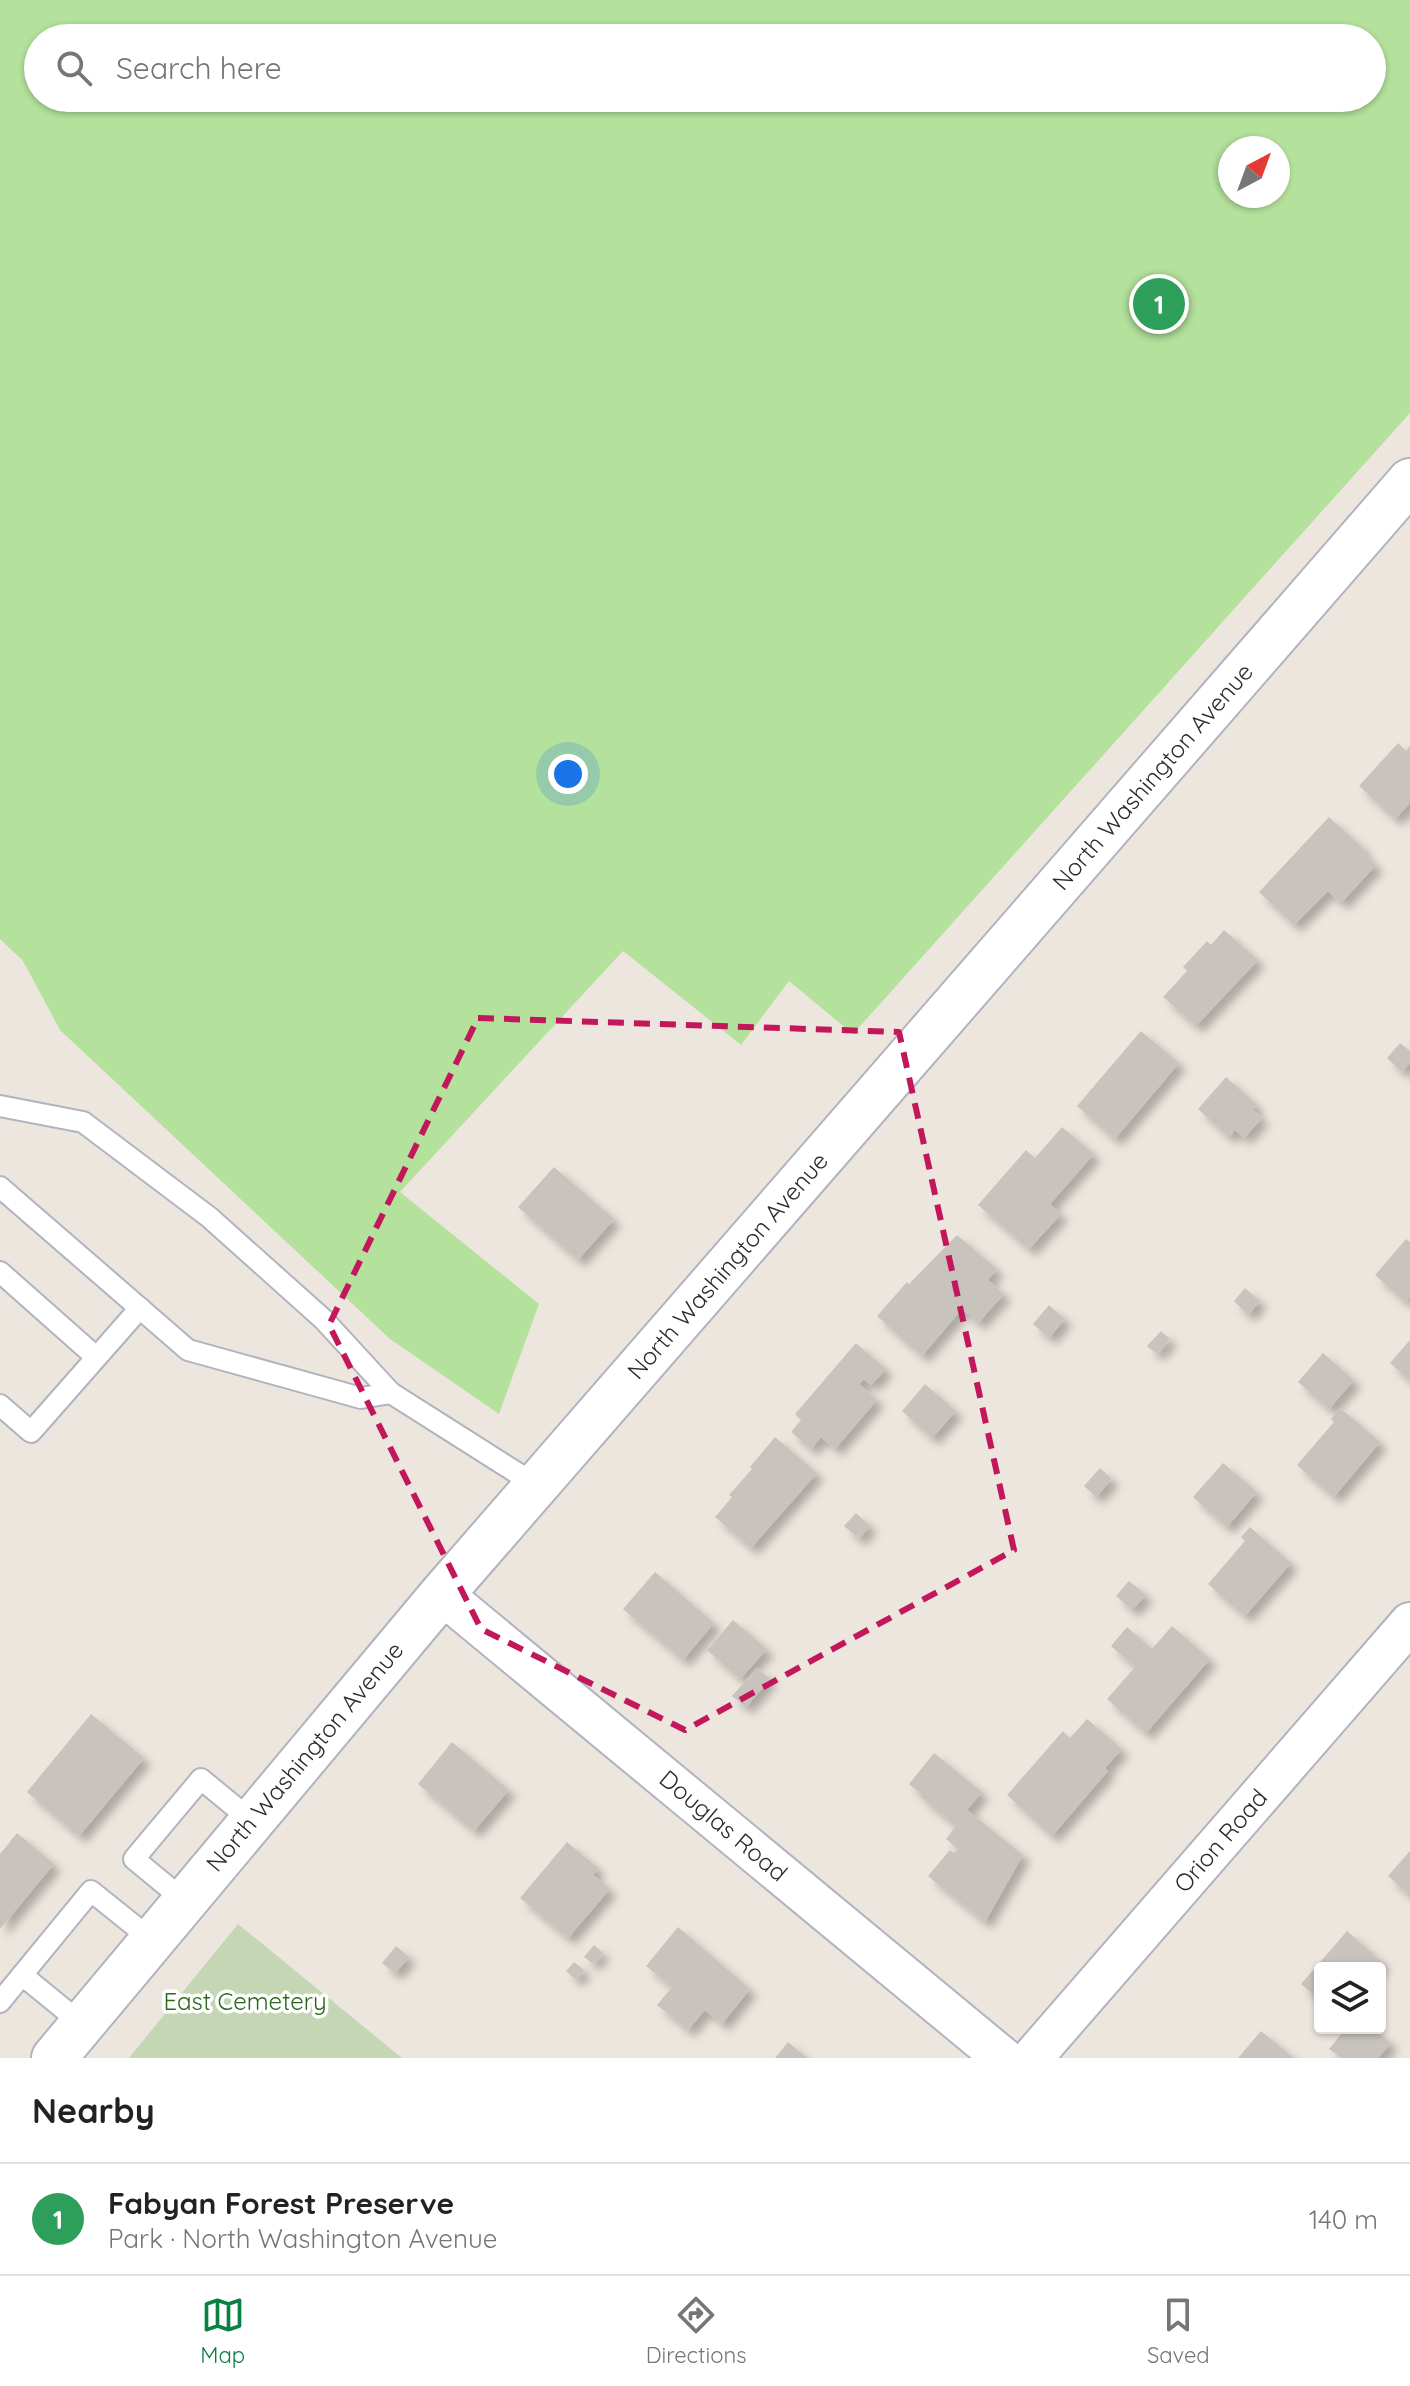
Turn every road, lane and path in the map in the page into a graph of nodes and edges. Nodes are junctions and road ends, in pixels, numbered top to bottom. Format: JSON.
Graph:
{"nodes":[{"id":1,"x":1410,"y":481,"type":"edge"},
{"id":2,"x":0,"y":1106,"type":"edge"},
{"id":3,"x":0,"y":1187,"type":"edge"},
{"id":4,"x":0,"y":1272,"type":"edge"},
{"id":5,"x":140,"y":1308,"type":"junction"},
{"id":6,"x":96,"y":1357,"type":"junction"},
{"id":7,"x":391,"y":1393,"type":"junction"},
{"id":8,"x":0,"y":1405,"type":"edge"},
{"id":9,"x":536,"y":1485,"type":"junction"},
{"id":10,"x":442,"y":1594,"type":"junction"},
{"id":11,"x":1410,"y":1623,"type":"edge"},
{"id":12,"x":252,"y":1821,"type":"junction"},
{"id":13,"x":185,"y":1901,"type":"junction"},
{"id":14,"x":152,"y":1940,"type":"junction"},
{"id":15,"x":22,"y":1975,"type":"junction"},
{"id":16,"x":0,"y":2002,"type":"edge"},
{"id":17,"x":82,"y":2024,"type":"junction"},
{"id":18,"x":54,"y":2058,"type":"edge"},
{"id":19,"x":1003,"y":2058,"type":"edge"},
{"id":20,"x":1032,"y":2058,"type":"edge"}],
"edges":[{"from":1,"to":9,"type":"main road","name":"North Washington Avenue"},
{"from":2,"to":7,"type":"lane"},
{"from":3,"to":5,"type":"lane"},
{"from":4,"to":6,"type":"lane"},
{"from":5,"to":6,"type":"lane"},
{"from":5,"to":7,"type":"lane"},
{"from":6,"to":8,"type":"lane"},
{"from":7,"to":9,"type":"lane"},
{"from":9,"to":10,"type":"main road","name":"North Washington Avenue"},
{"from":10,"to":12,"type":"main road","name":"North Washington Avenue"},
{"from":10,"to":19,"type":"street","name":"Douglas Road"},
{"from":11,"to":20,"type":"street","name":"Orion Road"},
{"from":12,"to":13,"type":"main road","name":"North Washington Avenue"},
{"from":12,"to":13,"type":"lane"},
{"from":13,"to":14,"type":"main road","name":"North Washington Avenue"},
{"from":14,"to":15,"type":"lane"},
{"from":14,"to":17,"type":"main road","name":"North Washington Avenue"},
{"from":15,"to":16,"type":"lane"},
{"from":15,"to":17,"type":"lane"},
{"from":17,"to":18,"type":"main road","name":"North Washington Avenue"}]}
